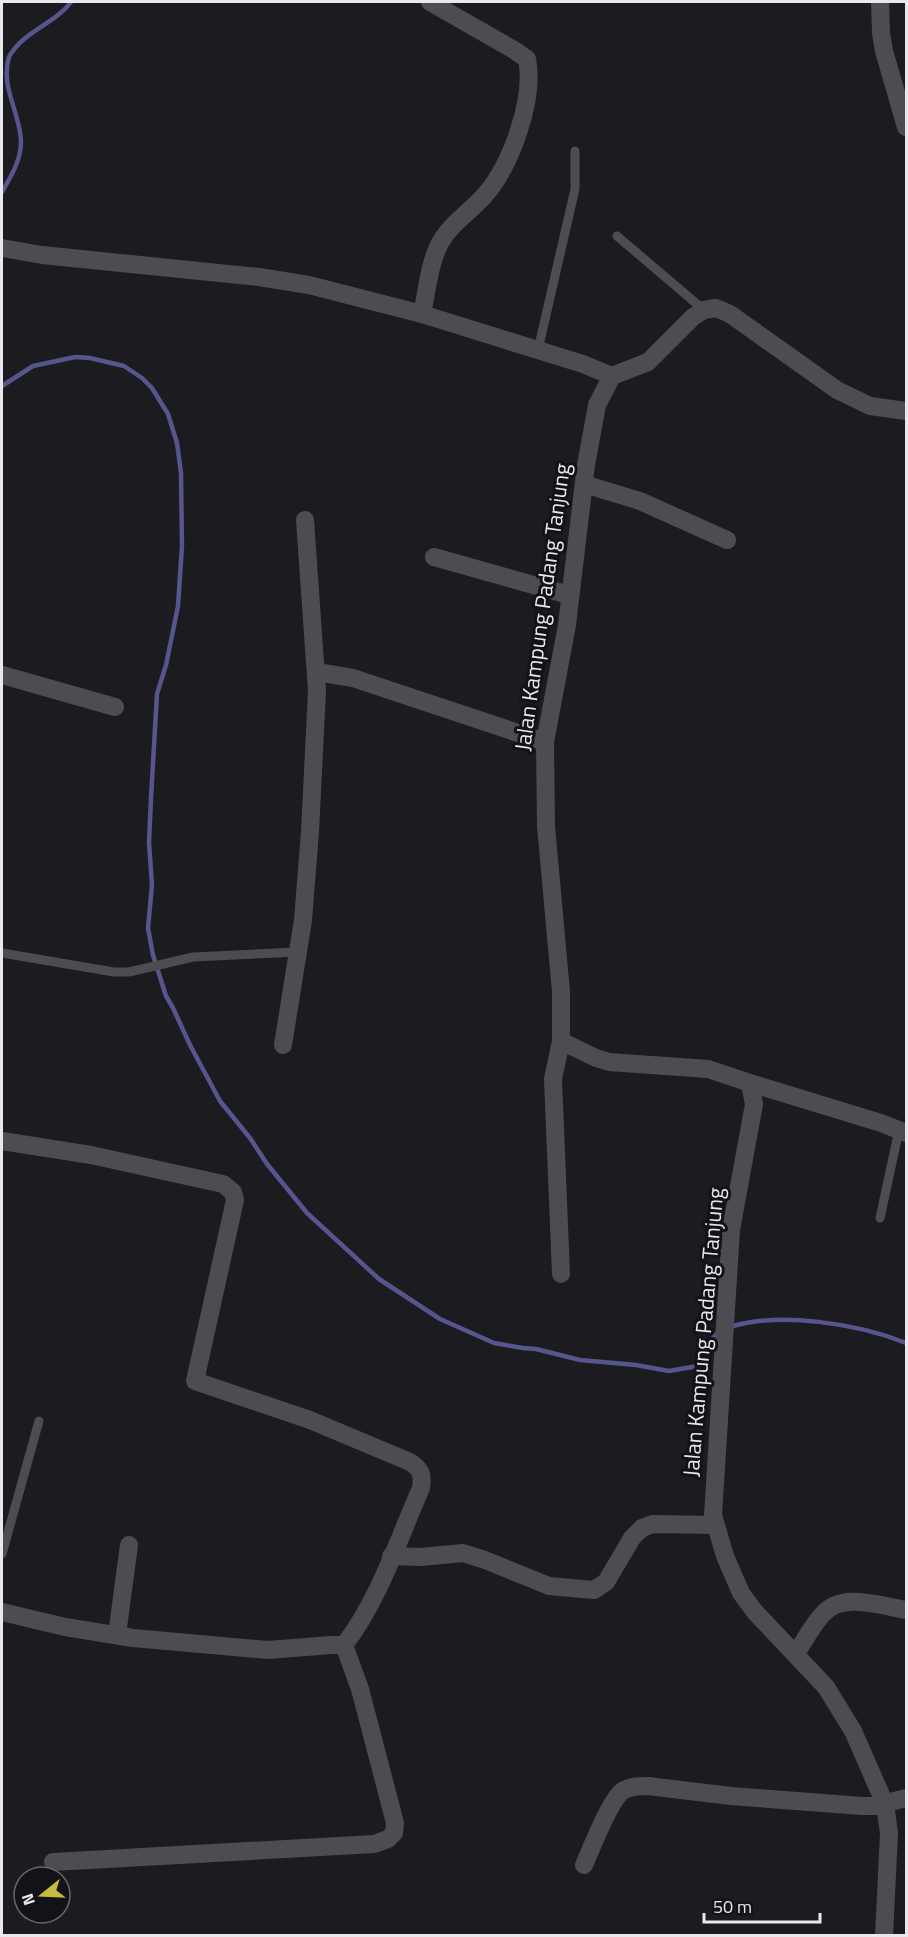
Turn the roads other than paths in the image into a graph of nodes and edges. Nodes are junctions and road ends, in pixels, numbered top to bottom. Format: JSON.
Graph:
{"nodes":[{"id":1,"x":430,"y":2,"type":"edge"},
{"id":2,"x":880,"y":2,"type":"edge"},
{"id":3,"x":906,"y":127,"type":"edge"},
{"id":4,"x":575,"y":151,"type":"dead end"},
{"id":5,"x":616,"y":236,"type":"dead end"},
{"id":6,"x":2,"y":248,"type":"edge"},
{"id":7,"x":704,"y":310,"type":"junction"},
{"id":8,"x":422,"y":314,"type":"junction"},
{"id":9,"x":538,"y":350,"type":"junction"},
{"id":10,"x":578,"y":363,"type":"junction"},
{"id":11,"x":612,"y":376,"type":"junction"},
{"id":12,"x":597,"y":405,"type":"junction"},
{"id":13,"x":906,"y":411,"type":"edge"},
{"id":14,"x":584,"y":484,"type":"junction"},
{"id":15,"x":305,"y":520,"type":"dead end"},
{"id":16,"x":727,"y":540,"type":"dead end"},
{"id":17,"x":434,"y":557,"type":"dead end"},
{"id":18,"x":569,"y":595,"type":"junction"},
{"id":19,"x":317,"y":672,"type":"junction"},
{"id":20,"x":2,"y":675,"type":"edge"},
{"id":21,"x":115,"y":707,"type":"dead end"},
{"id":22,"x":545,"y":742,"type":"junction"},
{"id":23,"x":297,"y":952,"type":"junction"},
{"id":24,"x":2,"y":953,"type":"edge"},
{"id":25,"x":561,"y":1041,"type":"junction"},
{"id":26,"x":283,"y":1045,"type":"dead end"},
{"id":27,"x":750,"y":1083,"type":"junction"},
{"id":28,"x":903,"y":1131,"type":"edge"},
{"id":29,"x":2,"y":1141,"type":"edge"},
{"id":30,"x":880,"y":1218,"type":"dead end"},
{"id":31,"x":561,"y":1274,"type":"dead end"},
{"id":32,"x":39,"y":1421,"type":"dead end"},
{"id":33,"x":715,"y":1525,"type":"junction"},
{"id":34,"x":129,"y":1545,"type":"dead end"},
{"id":35,"x":2,"y":1554,"type":"edge"},
{"id":36,"x":391,"y":1556,"type":"junction"},
{"id":37,"x":906,"y":1610,"type":"edge"},
{"id":38,"x":2,"y":1612,"type":"edge"},
{"id":39,"x":117,"y":1635,"type":"junction"},
{"id":40,"x":344,"y":1645,"type":"junction"},
{"id":41,"x":796,"y":1654,"type":"junction"},
{"id":42,"x":906,"y":1798,"type":"edge"},
{"id":43,"x":885,"y":1804,"type":"junction"},
{"id":44,"x":53,"y":1862,"type":"dead end"},
{"id":45,"x":584,"y":1864,"type":"dead end"},
{"id":46,"x":884,"y":1935,"type":"edge"}],
"edges":[{"from":1,"to":8,"type":"street"},
{"from":2,"to":3,"type":"street"},
{"from":4,"to":9,"type":"lane"},
{"from":5,"to":7,"type":"lane"},
{"from":6,"to":8,"type":"street"},
{"from":7,"to":11,"type":"street"},
{"from":7,"to":13,"type":"street"},
{"from":8,"to":9,"type":"street"},
{"from":9,"to":10,"type":"street"},
{"from":10,"to":11,"type":"street"},
{"from":10,"to":12,"type":"street"},
{"from":11,"to":12,"type":"street","name":"Jalan Kampung Padang Tanjung"},
{"from":12,"to":14,"type":"street","name":"Jalan Kampung Padang Tanjung"},
{"from":14,"to":16,"type":"street"},
{"from":14,"to":18,"type":"street","name":"Jalan Kampung Padang Tanjung"},
{"from":15,"to":19,"type":"street"},
{"from":17,"to":18,"type":"street"},
{"from":18,"to":22,"type":"street","name":"Jalan Kampung Padang Tanjung"},
{"from":19,"to":22,"type":"street"},
{"from":19,"to":23,"type":"street"},
{"from":20,"to":21,"type":"street"},
{"from":22,"to":25,"type":"street","name":"Jalan Kampung Padang Tanjung"},
{"from":23,"to":24,"type":"lane"},
{"from":23,"to":26,"type":"street"},
{"from":25,"to":27,"type":"street"},
{"from":25,"to":31,"type":"street","name":"Jalan Kampung Padang Tanjung"},
{"from":27,"to":28,"type":"street"},
{"from":27,"to":33,"type":"street","name":"Jalan Kampung Padang Tanjung"},
{"from":28,"to":30,"type":"lane"},
{"from":29,"to":36,"type":"street"},
{"from":32,"to":35,"type":"lane"},
{"from":33,"to":36,"type":"street"},
{"from":33,"to":41,"type":"street","name":"Jalan Kampung Padang Tanjung"},
{"from":34,"to":39,"type":"street"},
{"from":36,"to":40,"type":"street"},
{"from":37,"to":41,"type":"street"},
{"from":38,"to":39,"type":"street"},
{"from":39,"to":40,"type":"street"},
{"from":40,"to":44,"type":"street"},
{"from":41,"to":43,"type":"street","name":"Jalan Kampung Padang Tanjung"},
{"from":42,"to":43,"type":"street"},
{"from":43,"to":45,"type":"street"},
{"from":43,"to":46,"type":"street","name":"Jalan Kampung Padang Tanjung"}]}
